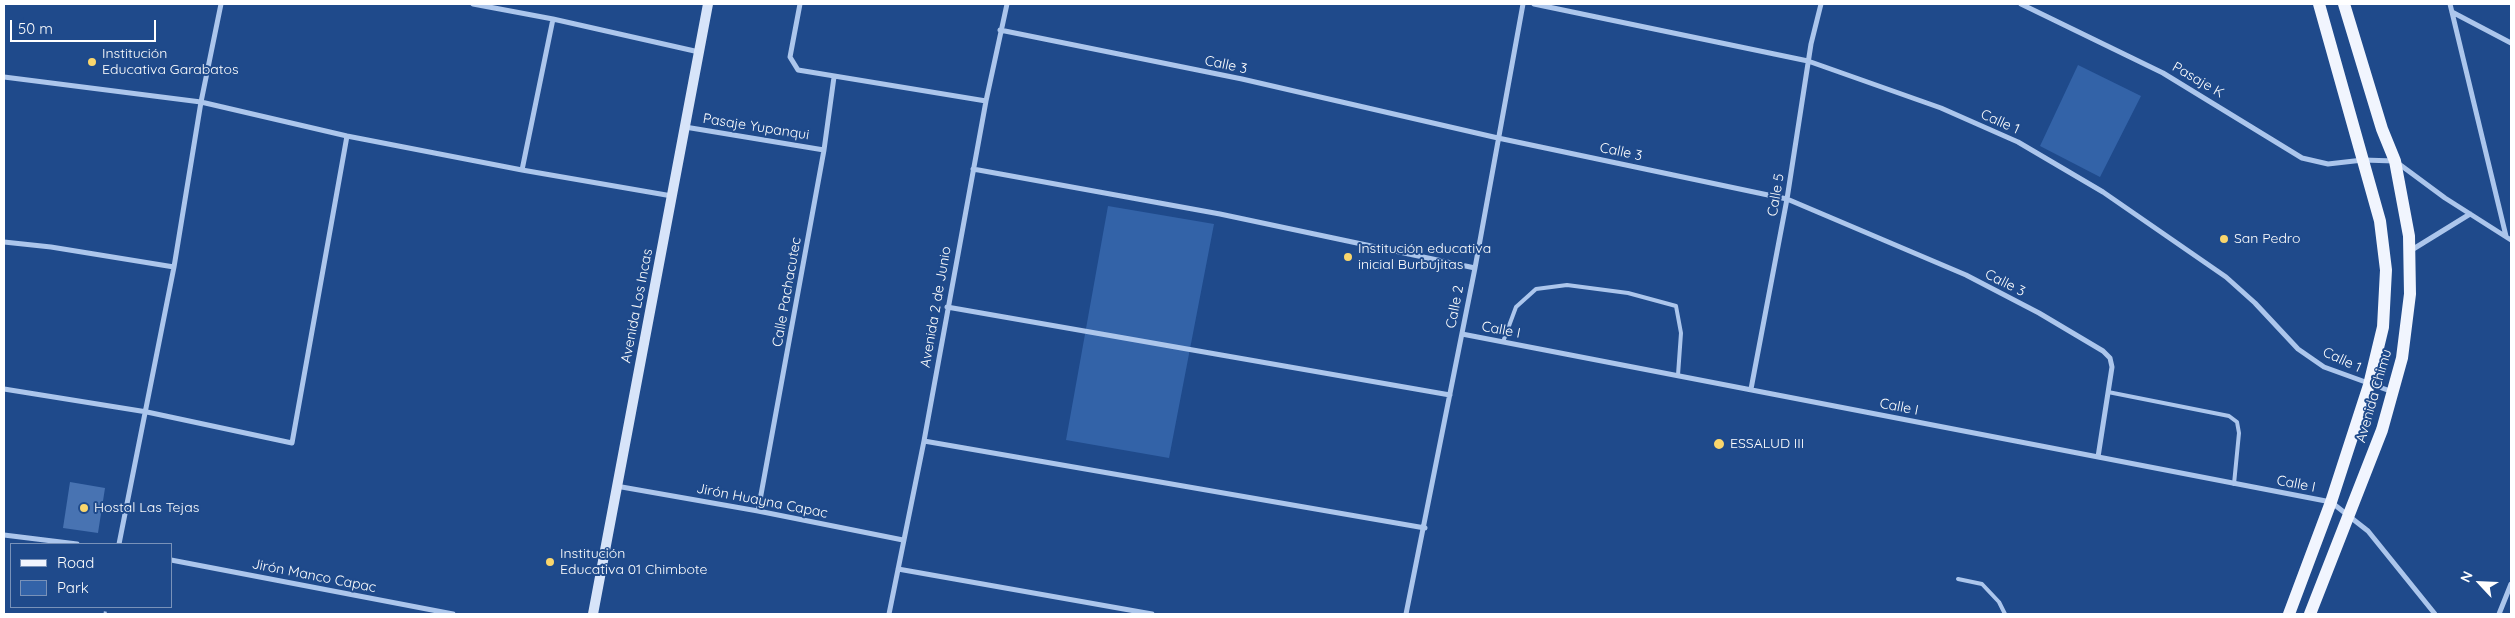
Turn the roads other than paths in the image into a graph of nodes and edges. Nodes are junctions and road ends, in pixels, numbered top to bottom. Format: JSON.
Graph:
{"nodes":[{"id":1,"x":221,"y":4,"type":"edge"},
{"id":2,"x":473,"y":4,"type":"edge"},
{"id":3,"x":708,"y":4,"type":"edge"},
{"id":4,"x":800,"y":4,"type":"edge"},
{"id":5,"x":1007,"y":4,"type":"edge"},
{"id":6,"x":1523,"y":4,"type":"edge"},
{"id":7,"x":1534,"y":4,"type":"edge"},
{"id":8,"x":1821,"y":4,"type":"edge"},
{"id":9,"x":2021,"y":4,"type":"edge"},
{"id":10,"x":2319,"y":4,"type":"edge"},
{"id":11,"x":2344,"y":4,"type":"edge"},
{"id":12,"x":2450,"y":4,"type":"edge"},
{"id":13,"x":2452,"y":12,"type":"junction"},
{"id":14,"x":553,"y":19,"type":"junction"},
{"id":15,"x":1000,"y":30,"type":"junction"},
{"id":16,"x":2511,"y":44,"type":"edge"},
{"id":17,"x":699,"y":52,"type":"junction"},
{"id":18,"x":1808,"y":61,"type":"junction"},
{"id":19,"x":4,"y":77,"type":"edge"},
{"id":20,"x":834,"y":77,"type":"junction"},
{"id":21,"x":986,"y":101,"type":"junction"},
{"id":22,"x":201,"y":102,"type":"junction"},
{"id":23,"x":684,"y":127,"type":"junction"},
{"id":24,"x":347,"y":136,"type":"junction"},
{"id":25,"x":1498,"y":138,"type":"junction"},
{"id":26,"x":824,"y":150,"type":"junction"},
{"id":27,"x":2363,"y":160,"type":"junction"},
{"id":28,"x":2395,"y":161,"type":"junction"},
{"id":29,"x":973,"y":169,"type":"junction"},
{"id":30,"x":522,"y":170,"type":"junction"},
{"id":31,"x":672,"y":196,"type":"junction"},
{"id":32,"x":1787,"y":199,"type":"junction"},
{"id":33,"x":2470,"y":214,"type":"junction"},
{"id":34,"x":2509,"y":239,"type":"edge"},
{"id":35,"x":4,"y":242,"type":"edge"},
{"id":36,"x":2410,"y":251,"type":"junction"},
{"id":37,"x":174,"y":267,"type":"junction"},
{"id":38,"x":1475,"y":268,"type":"junction"},
{"id":39,"x":947,"y":307,"type":"junction"},
{"id":40,"x":1462,"y":334,"type":"junction"},
{"id":41,"x":1503,"y":342,"type":"junction"},
{"id":42,"x":1678,"y":375,"type":"junction"},
{"id":43,"x":2369,"y":385,"type":"junction"},
{"id":44,"x":4,"y":389,"type":"edge"},
{"id":45,"x":1751,"y":389,"type":"junction"},
{"id":46,"x":2108,"y":392,"type":"junction"},
{"id":47,"x":2393,"y":393,"type":"junction"},
{"id":48,"x":1450,"y":395,"type":"junction"},
{"id":49,"x":147,"y":412,"type":"junction"},
{"id":50,"x":924,"y":441,"type":"junction"},
{"id":51,"x":2098,"y":457,"type":"junction"},
{"id":52,"x":2234,"y":484,"type":"junction"},
{"id":53,"x":616,"y":486,"type":"junction"},
{"id":54,"x":2331,"y":502,"type":"junction"},
{"id":55,"x":758,"y":511,"type":"junction"},
{"id":56,"x":2348,"y":514,"type":"junction"},
{"id":57,"x":1425,"y":528,"type":"junction"},
{"id":58,"x":4,"y":535,"type":"edge"},
{"id":59,"x":903,"y":540,"type":"junction"},
{"id":60,"x":69,"y":543,"type":"edge"},
{"id":61,"x":119,"y":543,"type":"edge"},
{"id":62,"x":172,"y":560,"type":"edge"},
{"id":63,"x":898,"y":569,"type":"junction"},
{"id":64,"x":1958,"y":579,"type":"dead end"},
{"id":65,"x":2511,"y":584,"type":"edge"},
{"id":66,"x":453,"y":614,"type":"edge"},
{"id":67,"x":593,"y":614,"type":"edge"},
{"id":68,"x":889,"y":614,"type":"edge"},
{"id":69,"x":1152,"y":614,"type":"edge"},
{"id":70,"x":1406,"y":614,"type":"edge"},
{"id":71,"x":2005,"y":614,"type":"edge"},
{"id":72,"x":2289,"y":614,"type":"edge"},
{"id":73,"x":2310,"y":614,"type":"edge"},
{"id":74,"x":2435,"y":614,"type":"edge"},
{"id":75,"x":2499,"y":614,"type":"edge"}],
"edges":[{"from":1,"to":22,"type":"street"},
{"from":2,"to":14,"type":"street"},
{"from":3,"to":17,"type":"street","name":"Avenida Los Incas"},
{"from":4,"to":20,"type":"street"},
{"from":5,"to":15,"type":"street","name":"Avenida 2 de Junio"},
{"from":6,"to":25,"type":"street","name":"Calle 2"},
{"from":7,"to":18,"type":"street","name":"Calle 1"},
{"from":8,"to":18,"type":"street","name":"Calle 5"},
{"from":9,"to":27,"type":"street","name":"Pasaje K"},
{"from":10,"to":27,"type":"main road","name":"Avenida Chimu"},
{"from":11,"to":28,"type":"main road","name":"Avenida Chimu"},
{"from":12,"to":13,"type":"street"},
{"from":13,"to":16,"type":"street"},
{"from":13,"to":34,"type":"street"},
{"from":14,"to":17,"type":"street"},
{"from":14,"to":30,"type":"street"},
{"from":15,"to":21,"type":"street","name":"Avenida 2 de Junio"},
{"from":15,"to":25,"type":"street","name":"Calle 3"},
{"from":17,"to":23,"type":"street","name":"Avenida Los Incas"},
{"from":18,"to":32,"type":"street","name":"Calle 5"},
{"from":18,"to":43,"type":"street","name":"Calle 1"},
{"from":19,"to":22,"type":"street"},
{"from":20,"to":21,"type":"street"},
{"from":20,"to":26,"type":"street","name":"Calle Pachacutec"},
{"from":21,"to":29,"type":"street","name":"Avenida 2 de Junio"},
{"from":22,"to":24,"type":"street"},
{"from":22,"to":37,"type":"street"},
{"from":23,"to":26,"type":"street","name":"Pasaje Yupanqui"},
{"from":23,"to":31,"type":"street","name":"Avenida Los Incas"},
{"from":24,"to":30,"type":"street"},
{"from":24,"to":49,"type":"street"},
{"from":25,"to":32,"type":"street","name":"Calle 3"},
{"from":25,"to":38,"type":"street","name":"Calle 2"},
{"from":26,"to":55,"type":"street","name":"Calle Pachacutec"},
{"from":27,"to":28,"type":"street","name":"Pasaje K"},
{"from":27,"to":43,"type":"main road","name":"Avenida Chimu"},
{"from":28,"to":33,"type":"street"},
{"from":28,"to":36,"type":"main road","name":"Avenida Chimu"},
{"from":29,"to":38,"type":"street"},
{"from":29,"to":39,"type":"street","name":"Avenida 2 de Junio"},
{"from":30,"to":31,"type":"street"},
{"from":31,"to":53,"type":"street","name":"Avenida Los Incas"},
{"from":32,"to":45,"type":"street","name":"Calle 5"},
{"from":32,"to":46,"type":"street","name":"Calle 3"},
{"from":33,"to":34,"type":"street"},
{"from":33,"to":36,"type":"street"},
{"from":35,"to":37,"type":"street"},
{"from":36,"to":47,"type":"main road","name":"Avenida Chimu"},
{"from":37,"to":49,"type":"street"},
{"from":38,"to":40,"type":"street","name":"Calle 2"},
{"from":39,"to":48,"type":"street"},
{"from":39,"to":50,"type":"street","name":"Avenida 2 de Junio"},
{"from":40,"to":41,"type":"street","name":"Calle I"},
{"from":40,"to":48,"type":"street","name":"Calle 2"},
{"from":41,"to":42,"type":"street","name":"Calle I"},
{"from":41,"to":42,"type":"lane"},
{"from":42,"to":45,"type":"street","name":"Calle I"},
{"from":43,"to":47,"type":"street","name":"Calle 1"},
{"from":43,"to":54,"type":"main road","name":"Avenida Chimu"},
{"from":44,"to":49,"type":"street"},
{"from":45,"to":51,"type":"street","name":"Calle I"},
{"from":46,"to":51,"type":"street","name":"Calle 3"},
{"from":46,"to":52,"type":"lane"},
{"from":47,"to":56,"type":"main road","name":"Avenida Chimu"},
{"from":48,"to":57,"type":"street","name":"Calle 2"},
{"from":49,"to":61,"type":"street"},
{"from":50,"to":57,"type":"street"},
{"from":50,"to":59,"type":"street","name":"Avenida 2 de Junio"},
{"from":51,"to":52,"type":"street","name":"Calle I"},
{"from":52,"to":54,"type":"street","name":"Calle I"},
{"from":53,"to":55,"type":"street","name":"Jirón Huayna Capac"},
{"from":53,"to":67,"type":"street","name":"Avenida Los Incas"},
{"from":54,"to":56,"type":"street"},
{"from":54,"to":72,"type":"main road","name":"Avenida Chimu"},
{"from":55,"to":59,"type":"street","name":"Jirón Huayna Capac"},
{"from":56,"to":73,"type":"main road","name":"Avenida Chimu"},
{"from":56,"to":74,"type":"street"},
{"from":57,"to":70,"type":"street","name":"Calle 2"},
{"from":58,"to":60,"type":"street"},
{"from":59,"to":63,"type":"street","name":"Avenida 2 de Junio"},
{"from":62,"to":66,"type":"street","name":"Jirón Manco Capac"},
{"from":63,"to":68,"type":"street","name":"Avenida 2 de Junio"},
{"from":63,"to":69,"type":"street"},
{"from":64,"to":71,"type":"lane"},
{"from":65,"to":75,"type":"street"}]}
